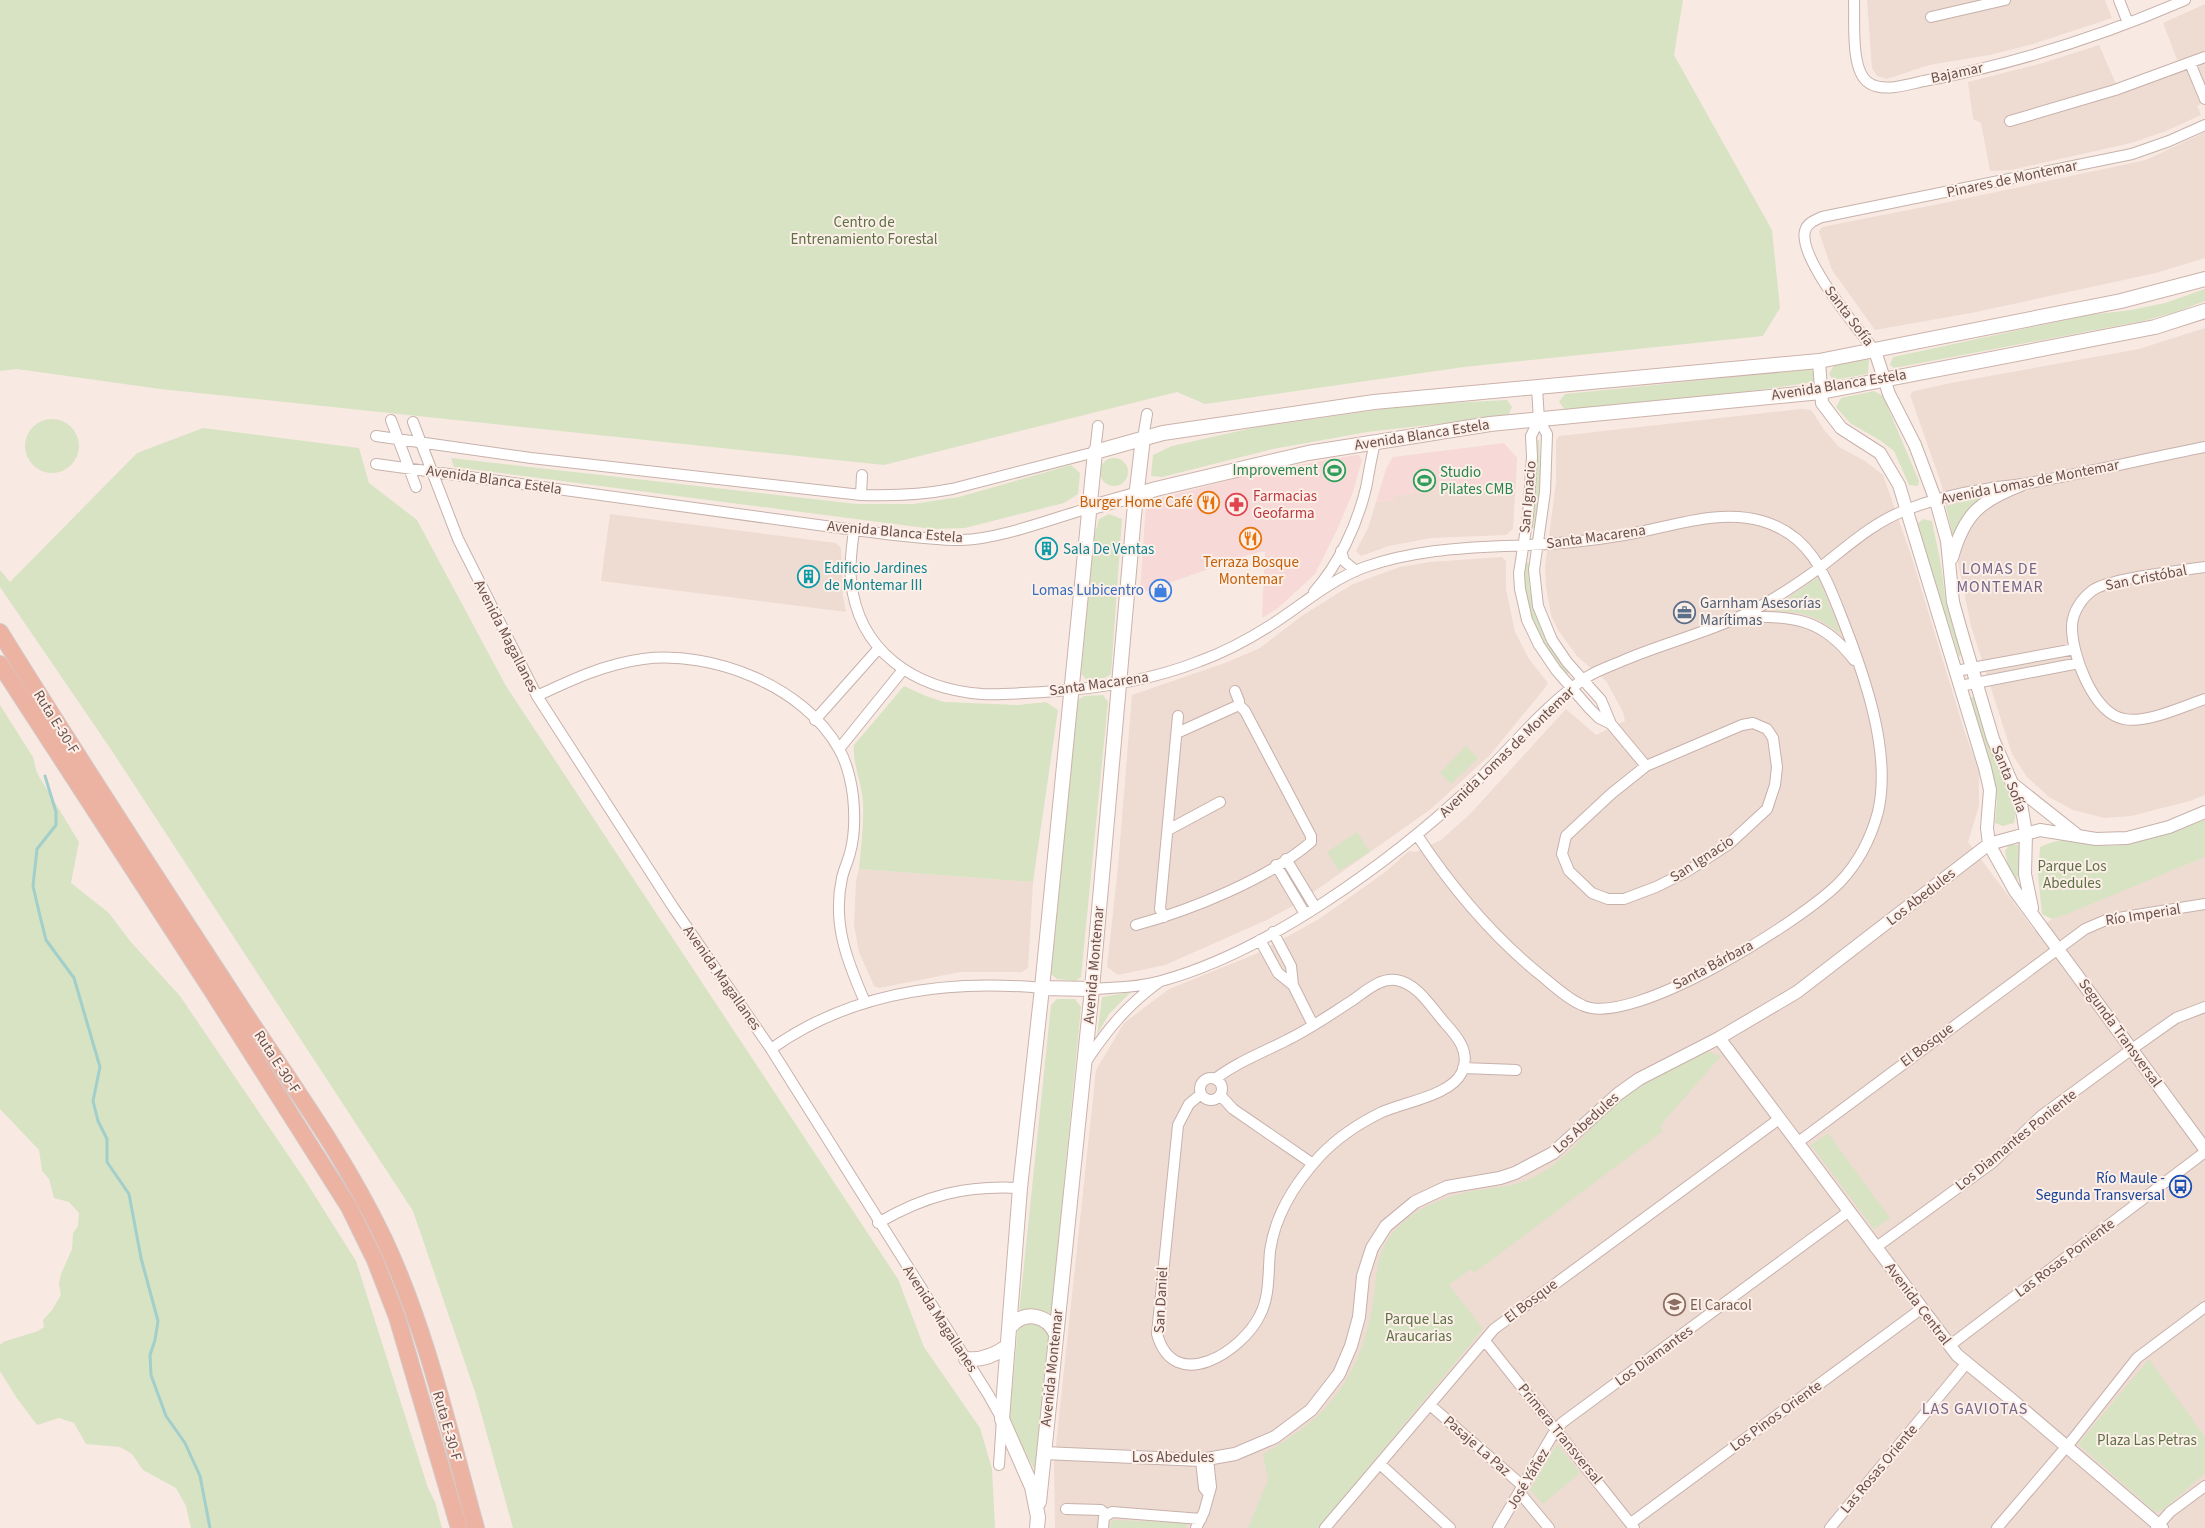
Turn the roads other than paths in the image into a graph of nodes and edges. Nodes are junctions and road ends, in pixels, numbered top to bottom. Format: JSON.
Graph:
{"nodes":[{"id":1,"x":1854,"y":0,"type":"edge"},
{"id":2,"x":2005,"y":0,"type":"edge"},
{"id":3,"x":2120,"y":0,"type":"edge"},
{"id":4,"x":2185,"y":0,"type":"edge"},
{"id":5,"x":1931,"y":17,"type":"dead end"},
{"id":6,"x":2128,"y":23,"type":"junction"},
{"id":7,"x":2205,"y":56,"type":"edge"},
{"id":8,"x":2190,"y":63,"type":"junction"},
{"id":9,"x":2205,"y":99,"type":"edge"},
{"id":10,"x":2010,"y":122,"type":"dead end"},
{"id":11,"x":2205,"y":125,"type":"edge"},
{"id":12,"x":1816,"y":219,"type":"joint"},
{"id":13,"x":2205,"y":279,"type":"edge"},
{"id":14,"x":2205,"y":311,"type":"edge"},
{"id":15,"x":1874,"y":351,"type":"junction"},
{"id":16,"x":1819,"y":362,"type":"junction"},
{"id":17,"x":1885,"y":379,"type":"junction"},
{"id":18,"x":1537,"y":388,"type":"junction"},
{"id":19,"x":1821,"y":392,"type":"junction"},
{"id":20,"x":1147,"y":414,"type":"dead end"},
{"id":21,"x":391,"y":420,"type":"dead end"},
{"id":22,"x":1539,"y":420,"type":"junction"},
{"id":23,"x":413,"y":422,"type":"dead end"},
{"id":24,"x":1098,"y":426,"type":"dead end"},
{"id":25,"x":376,"y":436,"type":"dead end"},
{"id":26,"x":1143,"y":438,"type":"junction"},
{"id":27,"x":398,"y":439,"type":"junction"},
{"id":28,"x":421,"y":443,"type":"junction"},
{"id":29,"x":1375,"y":443,"type":"junction"},
{"id":30,"x":2205,"y":447,"type":"edge"},
{"id":31,"x":1095,"y":452,"type":"junction"},
{"id":32,"x":376,"y":464,"type":"dead end"},
{"id":33,"x":409,"y":468,"type":"junction"},
{"id":34,"x":431,"y":471,"type":"junction"},
{"id":35,"x":862,"y":475,"type":"dead end"},
{"id":36,"x":2021,"y":485,"type":"junction"},
{"id":37,"x":416,"y":487,"type":"dead end"},
{"id":38,"x":860,"y":495,"type":"junction"},
{"id":39,"x":1136,"y":496,"type":"junction"},
{"id":40,"x":1936,"y":501,"type":"junction"},
{"id":41,"x":1089,"y":508,"type":"junction"},
{"id":42,"x":1907,"y":509,"type":"junction"},
{"id":43,"x":854,"y":530,"type":"junction"},
{"id":44,"x":1538,"y":544,"type":"junction"},
{"id":45,"x":1523,"y":545,"type":"junction"},
{"id":46,"x":1341,"y":551,"type":"junction"},
{"id":47,"x":1950,"y":565,"type":"junction"},
{"id":48,"x":1820,"y":567,"type":"junction"},
{"id":49,"x":2205,"y":567,"type":"edge"},
{"id":50,"x":1356,"y":571,"type":"junction"},
{"id":51,"x":1310,"y":596,"type":"junction"},
{"id":52,"x":1740,"y":617,"type":"junction"},
{"id":53,"x":0,"y":632,"type":"edge"},
{"id":54,"x":879,"y":648,"type":"junction"},
{"id":55,"x":2075,"y":649,"type":"junction"},
{"id":56,"x":2079,"y":663,"type":"junction"},
{"id":57,"x":0,"y":664,"type":"edge"},
{"id":58,"x":1860,"y":667,"type":"junction"},
{"id":59,"x":1971,"y":668,"type":"junction"},
{"id":60,"x":902,"y":671,"type":"junction"},
{"id":61,"x":1956,"y":671,"type":"junction"},
{"id":62,"x":1584,"y":680,"type":"junction"},
{"id":63,"x":1976,"y":683,"type":"junction"},
{"id":64,"x":1119,"y":684,"type":"junction"},
{"id":65,"x":1960,"y":686,"type":"junction"},
{"id":66,"x":1572,"y":688,"type":"junction"},
{"id":67,"x":1071,"y":690,"type":"junction"},
{"id":68,"x":1236,"y":691,"type":"dead end"},
{"id":69,"x":536,"y":696,"type":"junction"},
{"id":70,"x":2205,"y":699,"type":"edge"},
{"id":71,"x":1239,"y":705,"type":"junction"},
{"id":72,"x":1178,"y":716,"type":"dead end"},
{"id":73,"x":815,"y":720,"type":"junction"},
{"id":74,"x":1611,"y":724,"type":"junction"},
{"id":75,"x":1177,"y":733,"type":"junction"},
{"id":76,"x":839,"y":749,"type":"junction"},
{"id":77,"x":1646,"y":766,"type":"junction"},
{"id":78,"x":2013,"y":784,"type":"junction"},
{"id":79,"x":1220,"y":802,"type":"dead end"},
{"id":80,"x":2205,"y":812,"type":"edge"},
{"id":81,"x":1168,"y":830,"type":"junction"},
{"id":82,"x":2026,"y":833,"type":"junction"},
{"id":83,"x":1417,"y":835,"type":"junction"},
{"id":84,"x":2077,"y":835,"type":"junction"},
{"id":85,"x":1989,"y":844,"type":"junction"},
{"id":86,"x":1286,"y":859,"type":"junction"},
{"id":87,"x":1276,"y":865,"type":"junction"},
{"id":88,"x":2205,"y":904,"type":"edge"},
{"id":89,"x":1315,"y":907,"type":"junction"},
{"id":90,"x":1305,"y":914,"type":"junction"},
{"id":91,"x":1164,"y":917,"type":"junction"},
{"id":92,"x":2035,"y":917,"type":"junction"},
{"id":93,"x":1136,"y":925,"type":"dead end"},
{"id":94,"x":1273,"y":932,"type":"junction"},
{"id":95,"x":1260,"y":940,"type":"junction"},
{"id":96,"x":2058,"y":948,"type":"junction"},
{"id":97,"x":1161,"y":981,"type":"junction"},
{"id":98,"x":1293,"y":986,"type":"junction"},
{"id":99,"x":1042,"y":988,"type":"junction"},
{"id":100,"x":1092,"y":989,"type":"junction"},
{"id":101,"x":866,"y":1002,"type":"junction"},
{"id":102,"x":2205,"y":1007,"type":"edge"},
{"id":103,"x":1313,"y":1025,"type":"junction"},
{"id":104,"x":1719,"y":1038,"type":"junction"},
{"id":105,"x":771,"y":1049,"type":"junction"},
{"id":106,"x":2132,"y":1049,"type":"junction"},
{"id":107,"x":1084,"y":1064,"type":"junction"},
{"id":108,"x":1463,"y":1068,"type":"junction"},
{"id":109,"x":1516,"y":1070,"type":"dead end"},
{"id":110,"x":1215,"y":1079,"type":"junction"},
{"id":111,"x":1201,"y":1094,"type":"junction"},
{"id":112,"x":1220,"y":1095,"type":"junction"},
{"id":113,"x":1779,"y":1119,"type":"junction"},
{"id":114,"x":1797,"y":1143,"type":"junction"},
{"id":115,"x":2205,"y":1150,"type":"edge"},
{"id":116,"x":1313,"y":1164,"type":"junction"},
{"id":117,"x":1020,"y":1188,"type":"junction"},
{"id":118,"x":1848,"y":1212,"type":"junction"},
{"id":119,"x":878,"y":1222,"type":"junction"},
{"id":120,"x":1875,"y":1248,"type":"junction"},
{"id":121,"x":2205,"y":1307,"type":"edge"},
{"id":122,"x":1921,"y":1309,"type":"junction"},
{"id":123,"x":1010,"y":1327,"type":"junction"},
{"id":124,"x":1056,"y":1334,"type":"junction"},
{"id":125,"x":1485,"y":1341,"type":"junction"},
{"id":126,"x":1008,"y":1346,"type":"junction"},
{"id":127,"x":1949,"y":1346,"type":"junction"},
{"id":128,"x":966,"y":1359,"type":"junction"},
{"id":129,"x":1966,"y":1364,"type":"junction"},
{"id":130,"x":1430,"y":1406,"type":"junction"},
{"id":131,"x":1002,"y":1419,"type":"junction"},
{"id":132,"x":1556,"y":1429,"type":"junction"},
{"id":133,"x":2066,"y":1446,"type":"junction"},
{"id":134,"x":1044,"y":1453,"type":"junction"},
{"id":135,"x":1204,"y":1459,"type":"junction"},
{"id":136,"x":1380,"y":1464,"type":"junction"},
{"id":137,"x":999,"y":1465,"type":"dead end"},
{"id":138,"x":2205,"y":1486,"type":"edge"},
{"id":139,"x":1522,"y":1490,"type":"junction"},
{"id":140,"x":1066,"y":1508,"type":"dead end"},
{"id":141,"x":1106,"y":1515,"type":"junction"},
{"id":142,"x":1037,"y":1522,"type":"edge"},
{"id":143,"x":1198,"y":1524,"type":"edge"},
{"id":144,"x":1330,"y":1526,"type":"edge"},
{"id":145,"x":1632,"y":1526,"type":"edge"},
{"id":146,"x":2159,"y":1527,"type":"edge"},
{"id":147,"x":459,"y":1528,"type":"edge"},
{"id":148,"x":476,"y":1528,"type":"edge"},
{"id":149,"x":1103,"y":1528,"type":"edge"},
{"id":150,"x":1450,"y":1528,"type":"edge"},
{"id":151,"x":1498,"y":1528,"type":"edge"},
{"id":152,"x":1549,"y":1528,"type":"edge"},
{"id":153,"x":1830,"y":1528,"type":"edge"},
{"id":154,"x":1997,"y":1528,"type":"edge"}],
"edges":[{"from":1,"to":6,"type":"street","name":"Bajamar"},
{"from":2,"to":5,"type":"street"},
{"from":3,"to":6,"type":"street"},
{"from":4,"to":6,"type":"street","name":"Bajamar"},
{"from":7,"to":8,"type":"street"},
{"from":8,"to":9,"type":"street"},
{"from":8,"to":10,"type":"street"},
{"from":11,"to":12,"type":"street","name":"Pinares de Montemar"},
{"from":12,"to":15,"type":"street","name":"Santa Sofía"},
{"from":13,"to":15,"type":"main road","name":"Avenida Blanca Estela"},
{"from":14,"to":17,"type":"main road","name":"Avenida Blanca Estela"},
{"from":15,"to":16,"type":"main road","name":"Avenida Blanca Estela"},
{"from":15,"to":17,"type":"street","name":"Santa Sofía"},
{"from":16,"to":18,"type":"main road","name":"Avenida Blanca Estela"},
{"from":16,"to":19,"type":"street","name":"Santa Sofía"},
{"from":17,"to":19,"type":"main road","name":"Avenida Blanca Estela"},
{"from":17,"to":40,"type":"street","name":"Santa Sofía"},
{"from":18,"to":22,"type":"street","name":"San Ignacio"},
{"from":18,"to":26,"type":"main road","name":"Avenida Blanca Estela"},
{"from":19,"to":22,"type":"main road","name":"Avenida Blanca Estela"},
{"from":19,"to":42,"type":"street","name":"Santa Sofía"},
{"from":20,"to":26,"type":"street","name":"Avenida Montemar"},
{"from":21,"to":27,"type":"street"},
{"from":22,"to":29,"type":"main road","name":"Avenida Blanca Estela"},
{"from":22,"to":44,"type":"street","name":"San Ignacio"},
{"from":22,"to":45,"type":"street","name":"San Ignacio"},
{"from":23,"to":28,"type":"street","name":"Avenida Magallanes"},
{"from":24,"to":31,"type":"street"},
{"from":25,"to":27,"type":"street","name":"Avenida Blanca Estela"},
{"from":26,"to":31,"type":"main road","name":"Avenida Blanca Estela"},
{"from":26,"to":39,"type":"main road","name":"Avenida Montemar"},
{"from":27,"to":28,"type":"street","name":"Avenida Blanca Estela"},
{"from":27,"to":33,"type":"street"},
{"from":28,"to":34,"type":"street","name":"Avenida Magallanes"},
{"from":28,"to":38,"type":"street","name":"Avenida Blanca Estela"},
{"from":29,"to":39,"type":"main road","name":"Avenida Blanca Estela"},
{"from":29,"to":46,"type":"street","name":"Santa Macarena"},
{"from":30,"to":36,"type":"street","name":"Avenida Lomas de Montemar"},
{"from":31,"to":38,"type":"street","name":"Avenida Blanca Estela"},
{"from":31,"to":41,"type":"main road"},
{"from":32,"to":33,"type":"street","name":"Avenida Blanca Estela"},
{"from":33,"to":34,"type":"street","name":"Avenida Blanca Estela"},
{"from":33,"to":37,"type":"street"},
{"from":34,"to":43,"type":"street","name":"Avenida Blanca Estela"},
{"from":34,"to":69,"type":"street","name":"Avenida Magallanes"},
{"from":35,"to":38,"type":"street"},
{"from":36,"to":40,"type":"street","name":"Avenida Lomas de Montemar"},
{"from":36,"to":47,"type":"street"},
{"from":39,"to":41,"type":"main road","name":"Avenida Blanca Estela"},
{"from":39,"to":64,"type":"main road","name":"Avenida Montemar"},
{"from":40,"to":42,"type":"street","name":"Avenida Lomas de Montemar"},
{"from":40,"to":47,"type":"street","name":"Santa Sofía"},
{"from":41,"to":43,"type":"street","name":"Avenida Blanca Estela"},
{"from":41,"to":67,"type":"main road"},
{"from":42,"to":48,"type":"street","name":"Avenida Lomas de Montemar"},
{"from":42,"to":61,"type":"street","name":"Santa Sofía"},
{"from":43,"to":54,"type":"street","name":"Santa Macarena"},
{"from":44,"to":45,"type":"street","name":"Santa Macarena"},
{"from":44,"to":48,"type":"street","name":"Santa Macarena"},
{"from":44,"to":62,"type":"street","name":"San Ignacio"},
{"from":45,"to":50,"type":"street","name":"Santa Macarena"},
{"from":45,"to":66,"type":"street","name":"San Ignacio"},
{"from":46,"to":50,"type":"street"},
{"from":46,"to":51,"type":"street","name":"Santa Macarena"},
{"from":47,"to":59,"type":"street","name":"Santa Sofía"},
{"from":48,"to":52,"type":"street","name":"Avenida Lomas de Montemar"},
{"from":48,"to":58,"type":"street","name":"Santa Bárbara"},
{"from":49,"to":55,"type":"street","name":"San Cristóbal"},
{"from":50,"to":51,"type":"street","name":"Santa Macarena"},
{"from":51,"to":64,"type":"street","name":"Santa Macarena"},
{"from":52,"to":58,"type":"street","name":"Santa Bárbara"},
{"from":52,"to":62,"type":"street","name":"Avenida Lomas de Montemar"},
{"from":53,"to":148,"type":"highway","name":"Ruta E-30-F"},
{"from":54,"to":60,"type":"street","name":"Santa Macarena"},
{"from":54,"to":73,"type":"street"},
{"from":55,"to":56,"type":"street","name":"San Cristóbal"},
{"from":55,"to":59,"type":"street"},
{"from":56,"to":63,"type":"street"},
{"from":56,"to":70,"type":"street","name":"San Cristóbal"},
{"from":57,"to":147,"type":"highway","name":"Ruta E-30-F"},
{"from":58,"to":83,"type":"street","name":"Santa Bárbara"},
{"from":59,"to":61,"type":"street"},
{"from":59,"to":63,"type":"street","name":"Santa Sofía"},
{"from":60,"to":67,"type":"street","name":"Santa Macarena"},
{"from":60,"to":76,"type":"street"},
{"from":61,"to":65,"type":"street","name":"Santa Sofía"},
{"from":62,"to":66,"type":"street","name":"Avenida Lomas de Montemar"},
{"from":62,"to":74,"type":"street","name":"San Ignacio"},
{"from":63,"to":65,"type":"street"},
{"from":63,"to":78,"type":"street","name":"Santa Sofía"},
{"from":64,"to":67,"type":"street","name":"Santa Macarena"},
{"from":64,"to":100,"type":"main road","name":"Avenida Montemar"},
{"from":65,"to":85,"type":"street","name":"Santa Sofía"},
{"from":66,"to":74,"type":"street","name":"San Ignacio"},
{"from":66,"to":83,"type":"street","name":"Avenida Lomas de Montemar"},
{"from":67,"to":99,"type":"main road"},
{"from":68,"to":71,"type":"street"},
{"from":69,"to":73,"type":"street"},
{"from":69,"to":105,"type":"street","name":"Avenida Magallanes"},
{"from":71,"to":75,"type":"street"},
{"from":71,"to":86,"type":"street"},
{"from":72,"to":75,"type":"street"},
{"from":73,"to":76,"type":"street"},
{"from":74,"to":77,"type":"street","name":"San Ignacio"},
{"from":75,"to":81,"type":"street"},
{"from":76,"to":101,"type":"street"},
{"from":77,"to":77,"type":"street","name":"San Ignacio"},
{"from":78,"to":82,"type":"street","name":"Santa Sofía"},
{"from":78,"to":84,"type":"street"},
{"from":79,"to":81,"type":"street"},
{"from":80,"to":84,"type":"street","name":"Los Abedules"},
{"from":81,"to":91,"type":"street"},
{"from":82,"to":84,"type":"street","name":"Los Abedules"},
{"from":82,"to":85,"type":"street","name":"Los Abedules"},
{"from":82,"to":92,"type":"street","name":"Santa Sofía"},
{"from":83,"to":89,"type":"street","name":"Avenida Lomas de Montemar"},
{"from":85,"to":92,"type":"street","name":"Santa Sofía"},
{"from":85,"to":104,"type":"street","name":"Los Abedules"},
{"from":86,"to":87,"type":"street"},
{"from":86,"to":89,"type":"street"},
{"from":87,"to":90,"type":"street"},
{"from":87,"to":91,"type":"street"},
{"from":88,"to":96,"type":"street","name":"Río Imperial"},
{"from":89,"to":90,"type":"street","name":"Avenida Lomas de Montemar"},
{"from":90,"to":94,"type":"street","name":"Avenida Lomas de Montemar"},
{"from":91,"to":93,"type":"street"},
{"from":92,"to":96,"type":"street","name":"Segunda Transversal"},
{"from":94,"to":95,"type":"street","name":"Avenida Lomas de Montemar"},
{"from":94,"to":98,"type":"street"},
{"from":95,"to":97,"type":"street","name":"Avenida Lomas de Montemar"},
{"from":95,"to":98,"type":"street"},
{"from":96,"to":106,"type":"street","name":"Segunda Transversal"},
{"from":96,"to":114,"type":"street","name":"El Bosque"},
{"from":97,"to":100,"type":"street","name":"Avenida Lomas de Montemar"},
{"from":97,"to":107,"type":"street","name":"Avenida Lomas de Montemar"},
{"from":98,"to":103,"type":"street"},
{"from":99,"to":100,"type":"main road","name":"Avenida Lomas de Montemar"},
{"from":99,"to":101,"type":"street","name":"Avenida Lomas de Montemar"},
{"from":99,"to":117,"type":"main road"},
{"from":100,"to":107,"type":"main road","name":"Avenida Montemar"},
{"from":101,"to":105,"type":"street","name":"Avenida Lomas de Montemar"},
{"from":102,"to":106,"type":"street","name":"Los Diamantes Poniente"},
{"from":103,"to":108,"type":"street","name":"San Daniel"},
{"from":103,"to":110,"type":"street","name":"San Daniel"},
{"from":104,"to":113,"type":"street","name":"Avenida Central"},
{"from":104,"to":135,"type":"street","name":"Los Abedules"},
{"from":105,"to":119,"type":"street","name":"Avenida Magallanes"},
{"from":106,"to":115,"type":"street","name":"Segunda Transversal"},
{"from":106,"to":120,"type":"street","name":"Los Diamantes Poniente"},
{"from":107,"to":124,"type":"main road","name":"Avenida Montemar"},
{"from":108,"to":109,"type":"street"},
{"from":108,"to":116,"type":"street","name":"San Daniel"},
{"from":110,"to":111,"type":"street","name":"San Daniel"},
{"from":110,"to":112,"type":"street"},
{"from":111,"to":112,"type":"street"},
{"from":111,"to":116,"type":"street","name":"San Daniel"},
{"from":112,"to":116,"type":"street"},
{"from":113,"to":114,"type":"street","name":"Avenida Central"},
{"from":113,"to":125,"type":"street","name":"El Bosque"},
{"from":114,"to":118,"type":"street","name":"Avenida Central"},
{"from":115,"to":127,"type":"street","name":"Las Rosas Poniente"},
{"from":117,"to":119,"type":"street"},
{"from":117,"to":123,"type":"main road"},
{"from":118,"to":120,"type":"street","name":"Avenida Central"},
{"from":118,"to":132,"type":"street","name":"Los Diamantes"},
{"from":119,"to":128,"type":"street","name":"Avenida Magallanes"},
{"from":120,"to":122,"type":"street","name":"Avenida Central"},
{"from":121,"to":133,"type":"street"},
{"from":122,"to":127,"type":"street","name":"Avenida Central"},
{"from":122,"to":145,"type":"street","name":"Los Pinos Oriente"},
{"from":123,"to":124,"type":"main road"},
{"from":123,"to":126,"type":"main road"},
{"from":124,"to":134,"type":"main road","name":"Avenida Montemar"},
{"from":125,"to":130,"type":"street","name":"El Bosque"},
{"from":125,"to":132,"type":"street","name":"Primera Transversal"},
{"from":126,"to":128,"type":"main road"},
{"from":126,"to":131,"type":"main road"},
{"from":127,"to":129,"type":"street","name":"Avenida Central"},
{"from":128,"to":131,"type":"street","name":"Avenida Magallanes"},
{"from":129,"to":133,"type":"street","name":"Avenida Central"},
{"from":129,"to":153,"type":"street","name":"Las Rosas Oriente"},
{"from":130,"to":136,"type":"street","name":"El Bosque"},
{"from":130,"to":139,"type":"street","name":"Pasaje La Paz"},
{"from":131,"to":137,"type":"street"},
{"from":131,"to":142,"type":"main road","name":"Avenida Magallanes"},
{"from":132,"to":139,"type":"street","name":"José Yáñez"},
{"from":132,"to":145,"type":"street","name":"Primera Transversal"},
{"from":133,"to":146,"type":"street","name":"Avenida Central"},
{"from":133,"to":154,"type":"street"},
{"from":134,"to":135,"type":"street","name":"Los Abedules"},
{"from":134,"to":142,"type":"main road","name":"Avenida Montemar"},
{"from":135,"to":143,"type":"street"},
{"from":136,"to":144,"type":"street","name":"El Bosque"},
{"from":136,"to":150,"type":"street"},
{"from":138,"to":146,"type":"street"},
{"from":139,"to":151,"type":"street","name":"José Yáñez"},
{"from":139,"to":152,"type":"street","name":"Pasaje La Paz"},
{"from":140,"to":141,"type":"street"},
{"from":141,"to":143,"type":"street"},
{"from":141,"to":149,"type":"street"}]}
